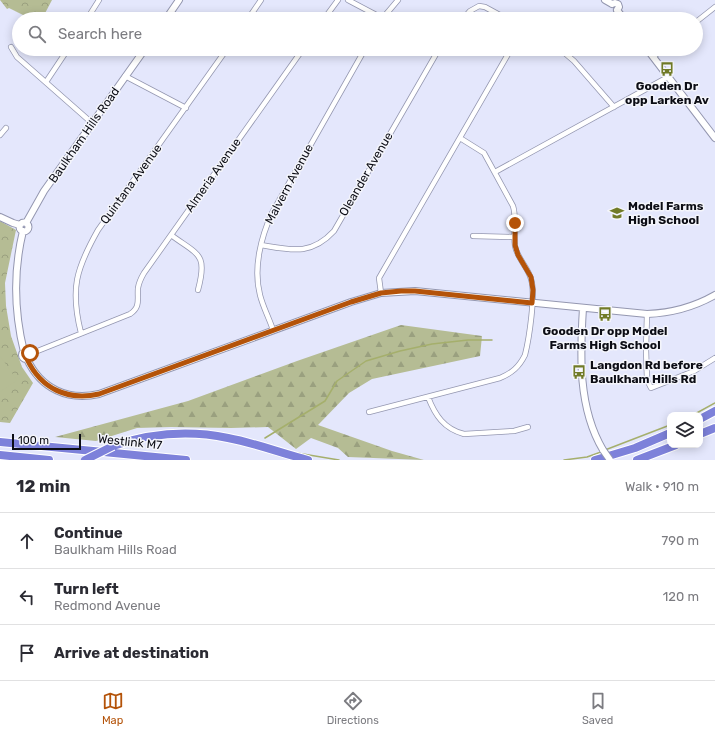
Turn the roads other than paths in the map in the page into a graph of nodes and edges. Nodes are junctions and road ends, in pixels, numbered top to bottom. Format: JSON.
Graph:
{"nodes":[{"id":1,"x":99,"y":0,"type":"edge"},
{"id":2,"x":180,"y":0,"type":"edge"},
{"id":3,"x":261,"y":0,"type":"edge"},
{"id":4,"x":338,"y":0,"type":"edge"},
{"id":5,"x":348,"y":0,"type":"edge"},
{"id":6,"x":398,"y":0,"type":"edge"},
{"id":7,"x":606,"y":0,"type":"edge"},
{"id":8,"x":617,"y":4,"type":"edge"},
{"id":9,"x":715,"y":6,"type":"edge"},
{"id":10,"x":91,"y":12,"type":"edge"},
{"id":11,"x":171,"y":12,"type":"edge"},
{"id":12,"x":253,"y":12,"type":"edge"},
{"id":13,"x":329,"y":12,"type":"edge"},
{"id":14,"x":369,"y":12,"type":"edge"},
{"id":15,"x":388,"y":12,"type":"edge"},
{"id":16,"x":469,"y":12,"type":"edge"},
{"id":17,"x":494,"y":12,"type":"edge"},
{"id":18,"x":703,"y":16,"type":"edge"},
{"id":19,"x":16,"y":56,"type":"edge"},
{"id":20,"x":63,"y":56,"type":"edge"},
{"id":21,"x":140,"y":56,"type":"edge"},
{"id":22,"x":222,"y":56,"type":"edge"},
{"id":23,"x":298,"y":56,"type":"edge"},
{"id":24,"x":361,"y":56,"type":"edge"},
{"id":25,"x":435,"y":56,"type":"edge"},
{"id":26,"x":507,"y":56,"type":"edge"},
{"id":27,"x":568,"y":56,"type":"edge"},
{"id":28,"x":653,"y":57,"type":"edge"},
{"id":29,"x":125,"y":76,"type":"junction"},
{"id":30,"x":668,"y":77,"type":"junction"},
{"id":31,"x":46,"y":82,"type":"junction"},
{"id":32,"x":614,"y":107,"type":"junction"},
{"id":33,"x":186,"y":108,"type":"junction"},
{"id":34,"x":92,"y":123,"type":"junction"},
{"id":35,"x":6,"y":128,"type":"dead end"},
{"id":36,"x":0,"y":135,"type":"edge"},
{"id":37,"x":460,"y":138,"type":"junction"},
{"id":38,"x":715,"y":138,"type":"edge"},
{"id":39,"x":495,"y":172,"type":"junction"},
{"id":40,"x":0,"y":217,"type":"edge"},
{"id":41,"x":23,"y":224,"type":"junction"},
{"id":42,"x":171,"y":235,"type":"junction"},
{"id":43,"x":474,"y":236,"type":"dead end"},
{"id":44,"x":514,"y":237,"type":"junction"},
{"id":45,"x":261,"y":245,"type":"junction"},
{"id":46,"x":198,"y":290,"type":"dead end"},
{"id":47,"x":381,"y":293,"type":"junction"},
{"id":48,"x":715,"y":295,"type":"edge"},
{"id":49,"x":532,"y":303,"type":"junction"},
{"id":50,"x":137,"y":307,"type":"junction"},
{"id":51,"x":583,"y":308,"type":"junction"},
{"id":52,"x":143,"y":310,"type":"dead end"},
{"id":53,"x":647,"y":314,"type":"junction"},
{"id":54,"x":273,"y":330,"type":"junction"},
{"id":55,"x":80,"y":333,"type":"junction"},
{"id":56,"x":27,"y":355,"type":"junction"},
{"id":57,"x":715,"y":358,"type":"edge"},
{"id":58,"x":428,"y":397,"type":"junction"},
{"id":59,"x":715,"y":411,"type":"edge"},
{"id":60,"x":370,"y":412,"type":"dead end"},
{"id":61,"x":703,"y":417,"type":"edge"},
{"id":62,"x":528,"y":427,"type":"dead end"},
{"id":63,"x":715,"y":428,"type":"edge"},
{"id":64,"x":703,"y":433,"type":"edge"},
{"id":65,"x":667,"y":434,"type":"edge"},
{"id":66,"x":0,"y":442,"type":"edge"},
{"id":67,"x":668,"y":448,"type":"edge"},
{"id":68,"x":0,"y":455,"type":"edge"},
{"id":69,"x":49,"y":460,"type":"edge"},
{"id":70,"x":85,"y":460,"type":"edge"},
{"id":71,"x":186,"y":460,"type":"edge"},
{"id":72,"x":308,"y":460,"type":"edge"},
{"id":73,"x":596,"y":460,"type":"edge"},
{"id":74,"x":610,"y":460,"type":"edge"},
{"id":75,"x":637,"y":460,"type":"edge"}],
"edges":[{"from":1,"to":10,"type":"street"},
{"from":2,"to":11,"type":"street"},
{"from":3,"to":12,"type":"street"},
{"from":4,"to":13,"type":"street"},
{"from":5,"to":14,"type":"street"},
{"from":6,"to":15,"type":"street"},
{"from":7,"to":8,"type":"street"},
{"from":9,"to":18,"type":"street"},
{"from":16,"to":17,"type":"street"},
{"from":19,"to":31,"type":"street"},
{"from":20,"to":31,"type":"street"},
{"from":21,"to":29,"type":"street","name":"Baulkham Hills Road"},
{"from":22,"to":33,"type":"street","name":"Quintana Avenue"},
{"from":23,"to":42,"type":"street","name":"Almeria Avenue"},
{"from":24,"to":45,"type":"street","name":"Malvern Avenue"},
{"from":25,"to":45,"type":"street","name":"Oleander Avenue"},
{"from":26,"to":37,"type":"street"},
{"from":27,"to":32,"type":"street"},
{"from":28,"to":30,"type":"street"},
{"from":29,"to":33,"type":"street"},
{"from":29,"to":34,"type":"street","name":"Baulkham Hills Road"},
{"from":30,"to":32,"type":"street"},
{"from":30,"to":38,"type":"street"},
{"from":31,"to":34,"type":"street"},
{"from":32,"to":39,"type":"street"},
{"from":33,"to":55,"type":"street","name":"Quintana Avenue"},
{"from":34,"to":41,"type":"street","name":"Baulkham Hills Road"},
{"from":35,"to":36,"type":"street"},
{"from":37,"to":39,"type":"street"},
{"from":37,"to":47,"type":"street"},
{"from":39,"to":44,"type":"street"},
{"from":40,"to":41,"type":"street"},
{"from":41,"to":56,"type":"street","name":"Baulkham Hills Road"},
{"from":42,"to":46,"type":"street"},
{"from":42,"to":50,"type":"street","name":"Almeria Avenue"},
{"from":43,"to":44,"type":"street"},
{"from":44,"to":49,"type":"street"},
{"from":45,"to":54,"type":"street","name":"Malvern Avenue"},
{"from":47,"to":49,"type":"street"},
{"from":47,"to":54,"type":"street"},
{"from":48,"to":53,"type":"street"},
{"from":49,"to":51,"type":"street"},
{"from":49,"to":58,"type":"street"},
{"from":50,"to":52,"type":"street"},
{"from":50,"to":55,"type":"street"},
{"from":51,"to":53,"type":"street"},
{"from":51,"to":74,"type":"street","bridge":true},
{"from":53,"to":57,"type":"street"},
{"from":54,"to":56,"type":"street"},
{"from":55,"to":56,"type":"street"},
{"from":58,"to":60,"type":"street"},
{"from":58,"to":62,"type":"street"},
{"from":59,"to":61,"type":"highway"},
{"from":63,"to":64,"type":"highway"},
{"from":65,"to":73,"type":"highway"},
{"from":66,"to":71,"type":"highway","name":"Westlink M7"},
{"from":67,"to":75,"type":"highway"},
{"from":68,"to":69,"type":"highway"},
{"from":70,"to":72,"type":"highway","bridge":true}]}
